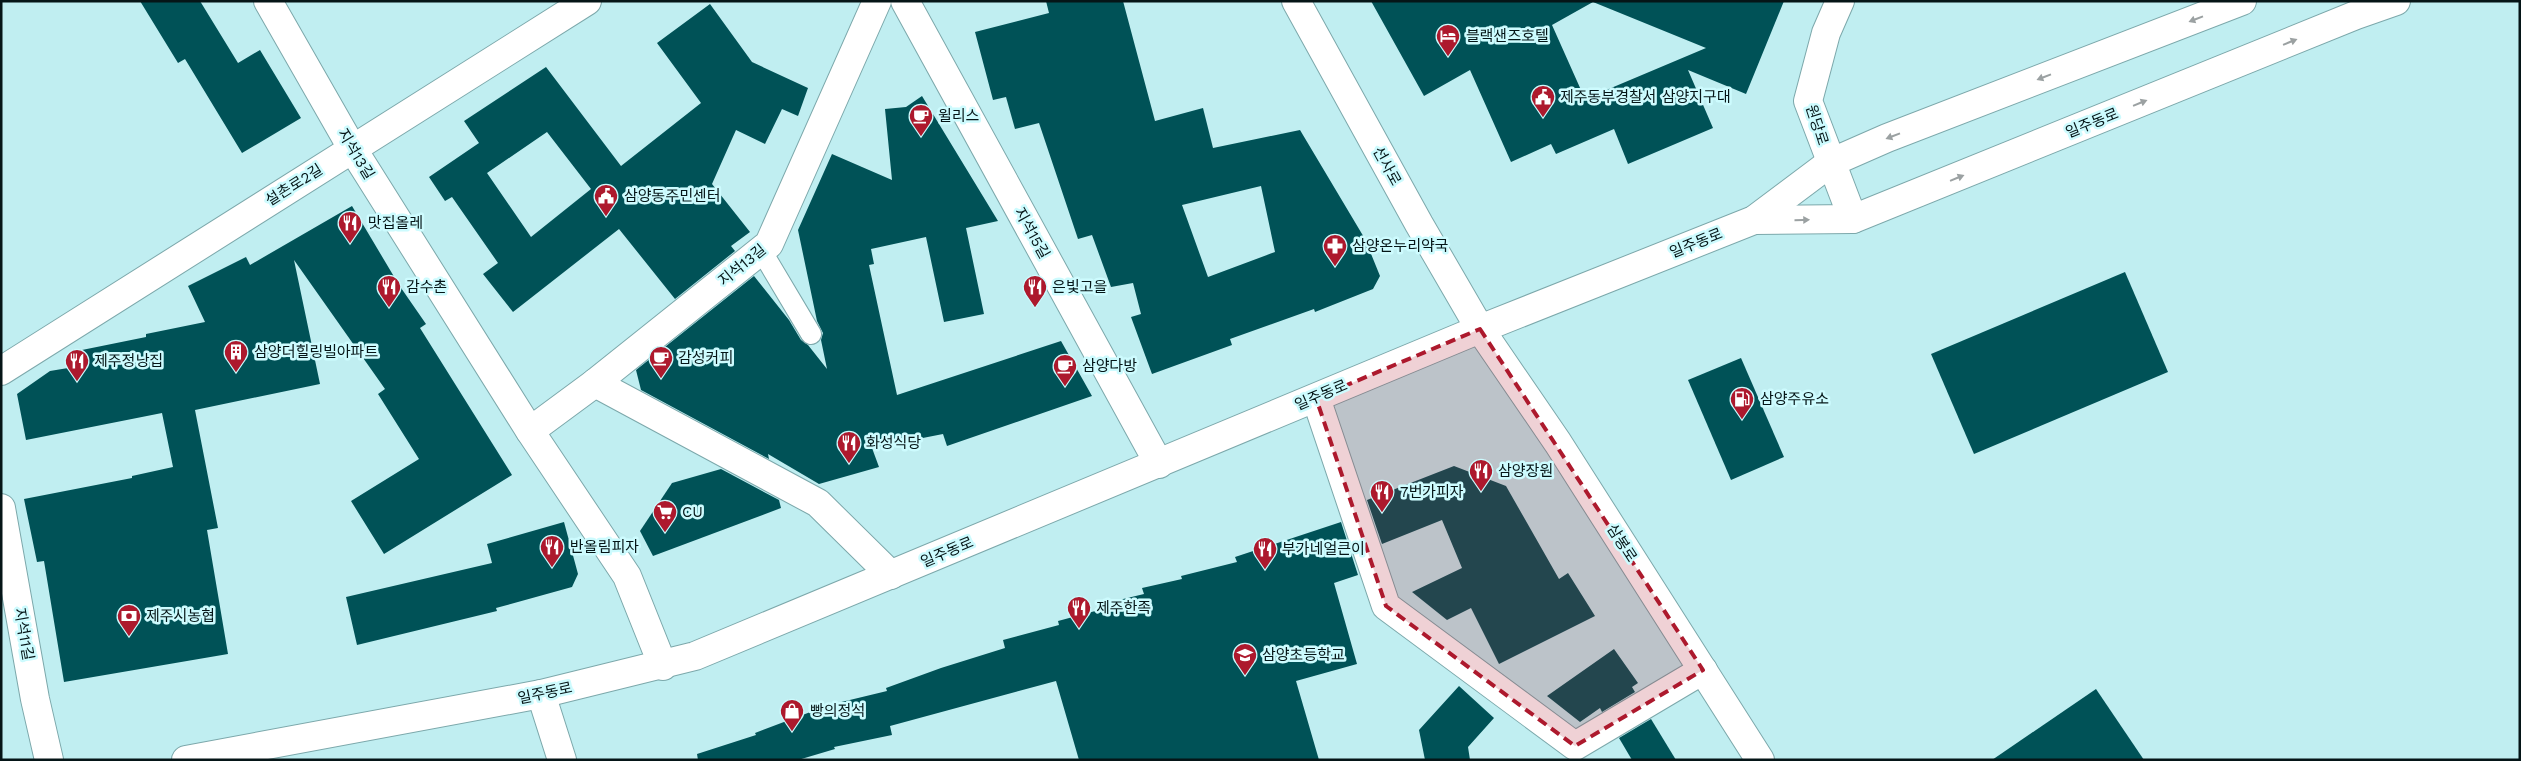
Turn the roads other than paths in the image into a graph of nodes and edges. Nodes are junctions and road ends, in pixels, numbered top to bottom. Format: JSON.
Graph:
{"nodes":[{"id":1,"x":268,"y":1,"type":"edge"},
{"id":2,"x":587,"y":1,"type":"edge"},
{"id":3,"x":877,"y":1,"type":"edge"},
{"id":4,"x":905,"y":1,"type":"edge"},
{"id":5,"x":1296,"y":1,"type":"edge"},
{"id":6,"x":1840,"y":1,"type":"edge"},
{"id":7,"x":2242,"y":1,"type":"edge"},
{"id":8,"x":2396,"y":1,"type":"edge"},
{"id":9,"x":352,"y":148,"type":"junction"},
{"id":10,"x":1830,"y":163,"type":"junction"},
{"id":11,"x":1853,"y":219,"type":"junction"},
{"id":12,"x":1754,"y":220,"type":"junction"},
{"id":13,"x":761,"y":250,"type":"junction"},
{"id":14,"x":1480,"y":329,"type":"junction"},
{"id":15,"x":811,"y":334,"type":"dead end"},
{"id":16,"x":1,"y":371,"type":"edge"},
{"id":17,"x":595,"y":383,"type":"junction"},
{"id":18,"x":1316,"y":398,"type":"junction"},
{"id":19,"x":530,"y":431,"type":"junction"},
{"id":20,"x":1159,"y":464,"type":"junction"},
{"id":21,"x":1,"y":508,"type":"edge"},
{"id":22,"x":890,"y":575,"type":"junction"},
{"id":23,"x":663,"y":666,"type":"junction"},
{"id":24,"x":1703,"y":670,"type":"junction"},
{"id":25,"x":541,"y":694,"type":"junction"},
{"id":26,"x":49,"y":760,"type":"edge"},
{"id":27,"x":186,"y":760,"type":"edge"},
{"id":28,"x":562,"y":760,"type":"edge"},
{"id":29,"x":1760,"y":760,"type":"edge"}],
"edges":[{"from":1,"to":9,"type":"street","name":"지석13길"},
{"from":2,"to":9,"type":"street","name":"설촌로2길"},
{"from":3,"to":13,"type":"street","name":"지석13길"},
{"from":4,"to":20,"type":"street","name":"지석15길"},
{"from":5,"to":14,"type":"street","name":"선사로"},
{"from":6,"to":10,"type":"street","name":"원당로"},
{"from":7,"to":10,"type":"street","name":"일주동로","one_way":true},
{"from":11,"to":8,"type":"street","name":"일주동로","one_way":true},
{"from":9,"to":16,"type":"street","name":"설촌로2길"},
{"from":9,"to":19,"type":"street","name":"지석13길"},
{"from":10,"to":11,"type":"street","name":"원당로"},
{"from":10,"to":12,"type":"street","name":"일주동로"},
{"from":12,"to":11,"type":"street","name":"일주동로","one_way":true},
{"from":12,"to":14,"type":"street","name":"일주동로"},
{"from":13,"to":15,"type":"lane"},
{"from":13,"to":17,"type":"street","name":"지석13길"},
{"from":14,"to":18,"type":"street","name":"일주동로"},
{"from":14,"to":24,"type":"street","name":"삼봉로"},
{"from":17,"to":19,"type":"street","name":"지석13길"},
{"from":17,"to":22,"type":"street"},
{"from":18,"to":20,"type":"street","name":"일주동로"},
{"from":18,"to":24,"type":"street"},
{"from":19,"to":23,"type":"street","name":"지석13길"},
{"from":20,"to":22,"type":"street","name":"일주동로"},
{"from":21,"to":26,"type":"street","name":"지석11길"},
{"from":22,"to":23,"type":"street","name":"일주동로"},
{"from":23,"to":25,"type":"street","name":"일주동로"},
{"from":24,"to":29,"type":"street","name":"삼봉로"},
{"from":25,"to":27,"type":"street","name":"일주동로"},
{"from":25,"to":28,"type":"street"}]}
